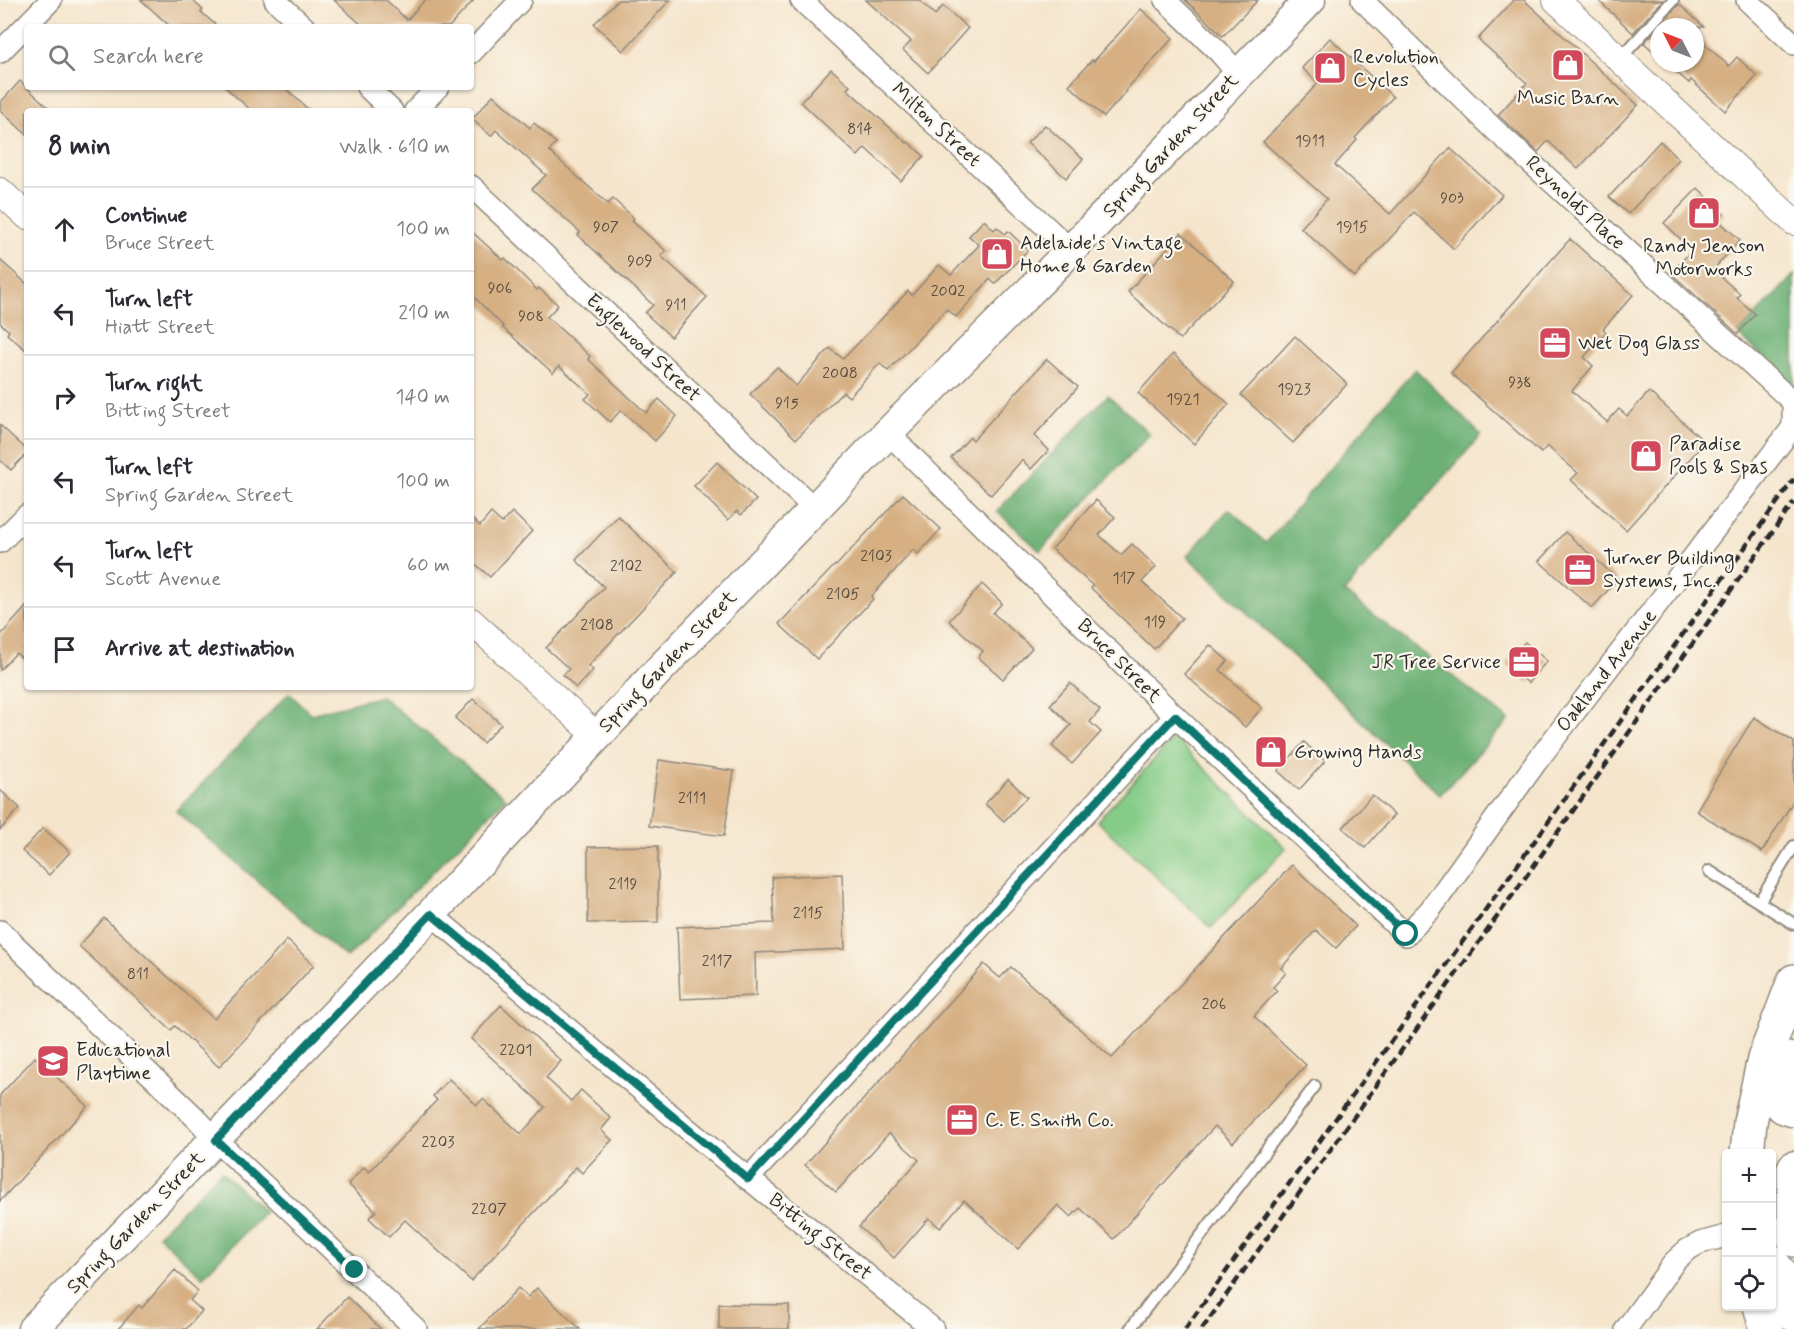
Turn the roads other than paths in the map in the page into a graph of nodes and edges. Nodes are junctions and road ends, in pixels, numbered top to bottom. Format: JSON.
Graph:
{"nodes":[{"id":1,"x":51,"y":0,"type":"edge"},
{"id":2,"x":275,"y":0,"type":"edge"},
{"id":3,"x":521,"y":0,"type":"edge"},
{"id":4,"x":801,"y":0,"type":"edge"},
{"id":5,"x":1165,"y":0,"type":"edge"},
{"id":6,"x":1310,"y":0,"type":"edge"},
{"id":7,"x":1362,"y":0,"type":"edge"},
{"id":8,"x":1556,"y":0,"type":"edge"},
{"id":9,"x":1673,"y":0,"type":"edge"},
{"id":10,"x":1747,"y":0,"type":"edge"},
{"id":11,"x":27,"y":24,"type":"edge"},
{"id":12,"x":301,"y":24,"type":"edge"},
{"id":13,"x":24,"y":28,"type":"edge"},
{"id":14,"x":1794,"y":44,"type":"edge"},
{"id":15,"x":474,"y":50,"type":"edge"},
{"id":16,"x":0,"y":52,"type":"edge"},
{"id":17,"x":1619,"y":59,"type":"junction"},
{"id":18,"x":1238,"y":74,"type":"junction"},
{"id":19,"x":370,"y":90,"type":"edge"},
{"id":20,"x":435,"y":90,"type":"edge"},
{"id":21,"x":389,"y":108,"type":"edge"},
{"id":22,"x":418,"y":108,"type":"edge"},
{"id":23,"x":474,"y":189,"type":"edge"},
{"id":24,"x":0,"y":191,"type":"edge"},
{"id":25,"x":24,"y":213,"type":"edge"},
{"id":26,"x":1794,"y":222,"type":"edge"},
{"id":27,"x":1071,"y":250,"type":"junction"},
{"id":28,"x":1792,"y":402,"type":"edge"},
{"id":29,"x":888,"y":433,"type":"junction"},
{"id":30,"x":815,"y":509,"type":"junction"},
{"id":31,"x":24,"y":518,"type":"edge"},
{"id":32,"x":0,"y":542,"type":"edge"},
{"id":33,"x":474,"y":624,"type":"edge"},
{"id":34,"x":1175,"y":716,"type":"junction"},
{"id":35,"x":597,"y":736,"type":"junction"},
{"id":36,"x":1794,"y":846,"type":"edge"},
{"id":37,"x":1709,"y":871,"type":"dead end"},
{"id":38,"x":1759,"y":902,"type":"junction"},
{"id":39,"x":431,"y":914,"type":"junction"},
{"id":40,"x":1794,"y":924,"type":"edge"},
{"id":41,"x":0,"y":931,"type":"edge"},
{"id":42,"x":1406,"y":934,"type":"joint"},
{"id":43,"x":1794,"y":981,"type":"edge"},
{"id":44,"x":1777,"y":1023,"type":"junction"},
{"id":45,"x":1315,"y":1086,"type":"dead end"},
{"id":46,"x":1794,"y":1110,"type":"edge"},
{"id":47,"x":216,"y":1140,"type":"junction"},
{"id":48,"x":1747,"y":1149,"type":"edge"},
{"id":49,"x":1794,"y":1168,"type":"edge"},
{"id":50,"x":748,"y":1179,"type":"junction"},
{"id":51,"x":1722,"y":1237,"type":"edge"},
{"id":52,"x":1794,"y":1239,"type":"edge"},
{"id":53,"x":1776,"y":1268,"type":"edge"},
{"id":54,"x":1762,"y":1311,"type":"edge"},
{"id":55,"x":1794,"y":1315,"type":"edge"},
{"id":56,"x":33,"y":1329,"type":"edge"},
{"id":57,"x":416,"y":1329,"type":"edge"},
{"id":58,"x":933,"y":1329,"type":"edge"},
{"id":59,"x":1130,"y":1329,"type":"edge"},
{"id":60,"x":1626,"y":1329,"type":"edge"},
{"id":61,"x":1767,"y":1329,"type":"edge"}],
"edges":[{"from":1,"to":11,"type":"street"},
{"from":2,"to":12,"type":"street"},
{"from":3,"to":15,"type":"street"},
{"from":4,"to":27,"type":"street","name":"Milton Street"},
{"from":5,"to":18,"type":"street"},
{"from":6,"to":18,"type":"main road","name":"Spring Garden Street"},
{"from":7,"to":28,"type":"street","name":"Reynolds Place"},
{"from":8,"to":17,"type":"street"},
{"from":9,"to":17,"type":"lane"},
{"from":10,"to":14,"type":"street"},
{"from":13,"to":16,"type":"street"},
{"from":17,"to":26,"type":"street"},
{"from":18,"to":27,"type":"main road","name":"Spring Garden Street"},
{"from":19,"to":21,"type":"street"},
{"from":20,"to":22,"type":"street"},
{"from":23,"to":30,"type":"street","name":"Englewood Street"},
{"from":24,"to":25,"type":"street"},
{"from":27,"to":29,"type":"main road","name":"Spring Garden Street"},
{"from":28,"to":42,"type":"street","name":"Oakland Avenue"},
{"from":29,"to":30,"type":"main road","name":"Spring Garden Street"},
{"from":29,"to":34,"type":"street","name":"Bruce Street"},
{"from":30,"to":35,"type":"main road","name":"Spring Garden Street"},
{"from":31,"to":32,"type":"street"},
{"from":33,"to":35,"type":"street"},
{"from":34,"to":42,"type":"street","name":"Bruce Street"},
{"from":34,"to":50,"type":"street"},
{"from":35,"to":39,"type":"main road","name":"Spring Garden Street"},
{"from":36,"to":38,"type":"lane"},
{"from":37,"to":38,"type":"lane"},
{"from":38,"to":40,"type":"lane"},
{"from":39,"to":47,"type":"main road","name":"Spring Garden Street"},
{"from":39,"to":50,"type":"street","name":"Bitting Street"},
{"from":41,"to":47,"type":"street"},
{"from":43,"to":44,"type":"main road"},
{"from":44,"to":46,"type":"main road"},
{"from":44,"to":48,"type":"main road"},
{"from":45,"to":59,"type":"lane"},
{"from":47,"to":56,"type":"main road","name":"Spring Garden Street"},
{"from":47,"to":57,"type":"street"},
{"from":49,"to":52,"type":"main road"},
{"from":50,"to":58,"type":"street","name":"Bitting Street"},
{"from":51,"to":60,"type":"street"},
{"from":53,"to":55,"type":"main road"},
{"from":54,"to":61,"type":"main road"}]}
